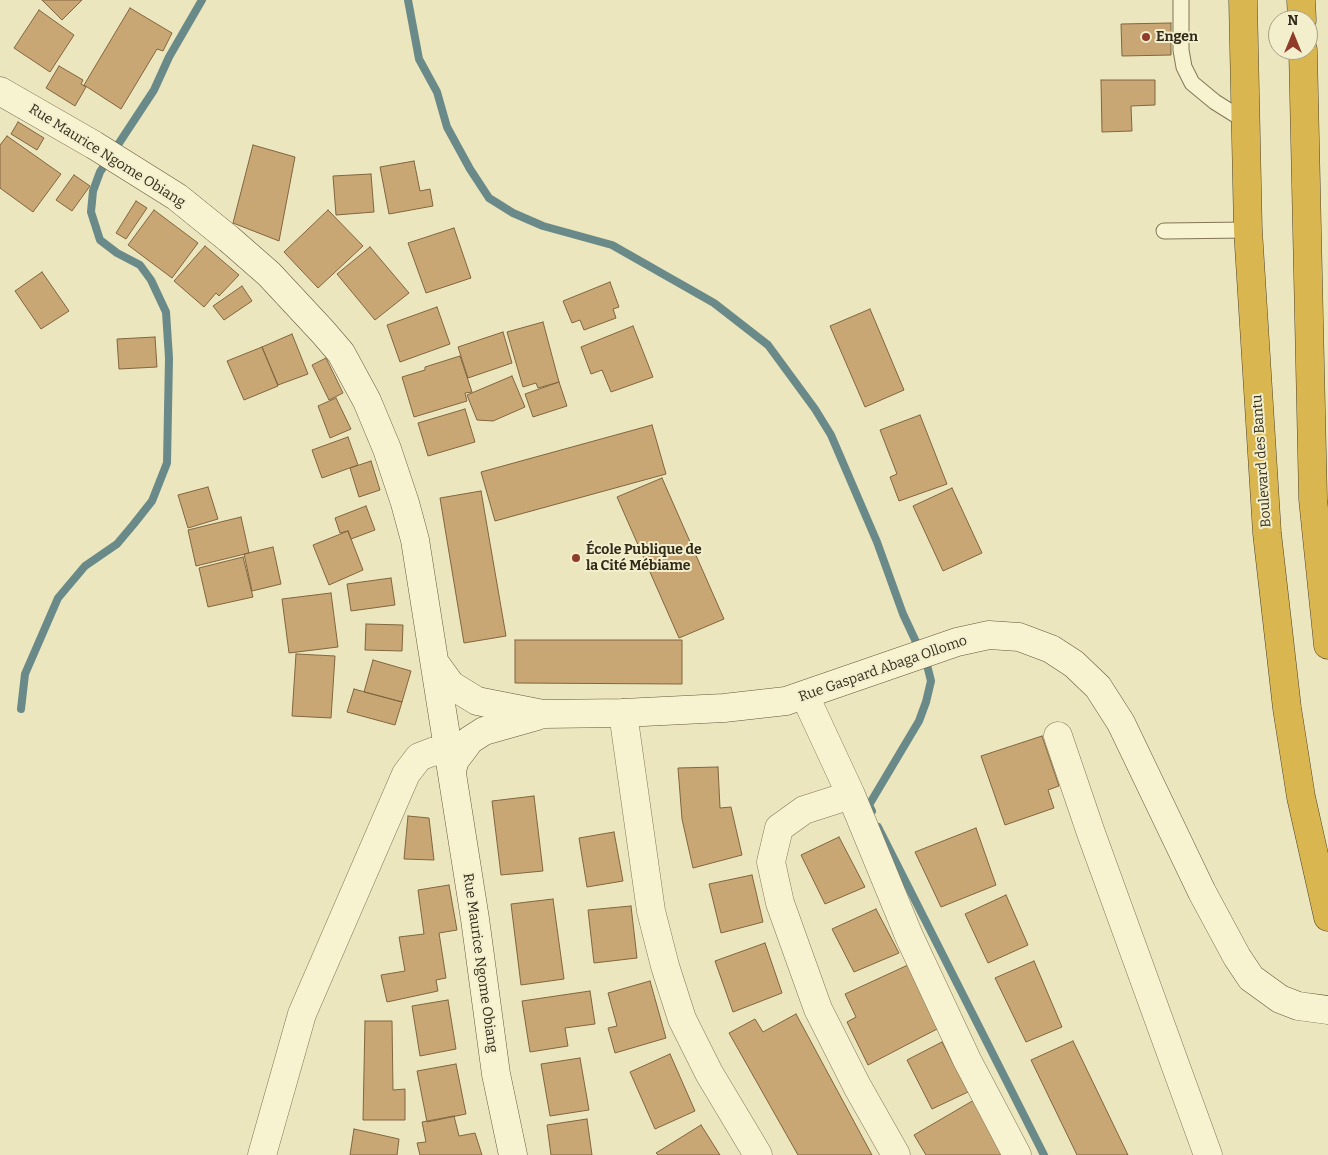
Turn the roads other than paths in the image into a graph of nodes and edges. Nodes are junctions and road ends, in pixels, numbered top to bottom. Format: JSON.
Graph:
{"nodes":[{"id":1,"x":1181,"y":0,"type":"edge"},
{"id":2,"x":1243,"y":0,"type":"edge"},
{"id":3,"x":1304,"y":60,"type":"edge"},
{"id":4,"x":0,"y":91,"type":"edge"},
{"id":5,"x":1247,"y":122,"type":"junction"},
{"id":6,"x":1248,"y":230,"type":"junction"},
{"id":7,"x":1164,"y":232,"type":"dead end"},
{"id":8,"x":1308,"y":246,"type":"junction"},
{"id":9,"x":1328,"y":362,"type":"edge"},
{"id":10,"x":1328,"y":645,"type":"edge"},
{"id":11,"x":435,"y":663,"type":"junction"},
{"id":12,"x":805,"y":696,"type":"junction"},
{"id":13,"x":623,"y":713,"type":"junction"},
{"id":14,"x":543,"y":714,"type":"junction"},
{"id":15,"x":1058,"y":736,"type":"dead end"},
{"id":16,"x":450,"y":760,"type":"junction"},
{"id":17,"x":851,"y":796,"type":"junction"},
{"id":18,"x":1328,"y":917,"type":"edge"},
{"id":19,"x":1325,"y":1010,"type":"edge"},
{"id":20,"x":262,"y":1155,"type":"edge"},
{"id":21,"x":512,"y":1155,"type":"edge"},
{"id":22,"x":758,"y":1155,"type":"edge"},
{"id":23,"x":896,"y":1155,"type":"edge"},
{"id":24,"x":1017,"y":1155,"type":"edge"},
{"id":25,"x":1208,"y":1155,"type":"edge"}],
"edges":[{"from":1,"to":5,"type":"lane"},
{"from":2,"to":5,"type":"highway","name":"Boulevard des Bantu"},
{"from":3,"to":8,"type":"highway"},
{"from":4,"to":11,"type":"street","name":"Rue Maurice Ngome Obiang"},
{"from":5,"to":6,"type":"highway","name":"Boulevard des Bantu"},
{"from":6,"to":7,"type":"lane"},
{"from":6,"to":18,"type":"highway","name":"Boulevard des Bantu"},
{"from":8,"to":9,"type":"highway"},
{"from":8,"to":10,"type":"highway"},
{"from":11,"to":14,"type":"street"},
{"from":11,"to":16,"type":"street","name":"Rue Maurice Ngome Obiang"},
{"from":12,"to":13,"type":"street","name":"Rue Gaspard Abaga Ollomo"},
{"from":12,"to":17,"type":"street"},
{"from":12,"to":19,"type":"street","name":"Rue Gaspard Abaga Ollomo"},
{"from":13,"to":14,"type":"street","name":"Rue Gaspard Abaga Ollomo"},
{"from":13,"to":22,"type":"street"},
{"from":14,"to":16,"type":"street"},
{"from":15,"to":25,"type":"street"},
{"from":16,"to":20,"type":"street"},
{"from":16,"to":21,"type":"street","name":"Rue Maurice Ngome Obiang"},
{"from":17,"to":23,"type":"street"},
{"from":17,"to":24,"type":"street"}]}
